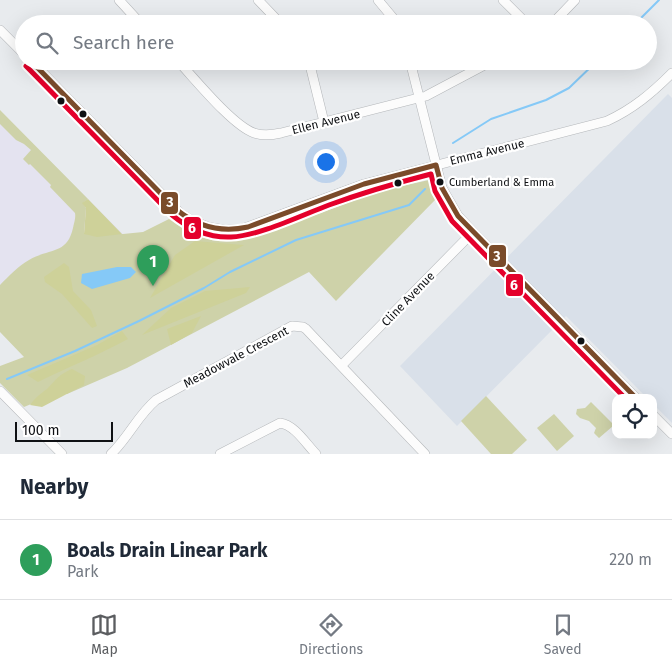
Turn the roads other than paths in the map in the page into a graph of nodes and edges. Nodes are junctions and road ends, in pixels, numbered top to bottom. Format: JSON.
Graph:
{"nodes":[{"id":1,"x":118,"y":0,"type":"edge"},
{"id":2,"x":258,"y":0,"type":"edge"},
{"id":3,"x":378,"y":0,"type":"edge"},
{"id":4,"x":502,"y":0,"type":"edge"},
{"id":5,"x":576,"y":0,"type":"edge"},
{"id":6,"x":133,"y":15,"type":"edge"},
{"id":7,"x":272,"y":15,"type":"edge"},
{"id":8,"x":390,"y":15,"type":"edge"},
{"id":9,"x":518,"y":15,"type":"edge"},
{"id":10,"x":561,"y":15,"type":"edge"},
{"id":11,"x":0,"y":30,"type":"edge"},
{"id":12,"x":15,"y":45,"type":"edge"},
{"id":13,"x":40,"y":70,"type":"edge"},
{"id":14,"x":187,"y":70,"type":"edge"},
{"id":15,"x":310,"y":70,"type":"edge"},
{"id":16,"x":412,"y":70,"type":"edge"},
{"id":17,"x":475,"y":70,"type":"edge"},
{"id":18,"x":672,"y":73,"type":"edge"},
{"id":19,"x":420,"y":98,"type":"junction"},
{"id":20,"x":324,"y":122,"type":"junction"},
{"id":21,"x":436,"y":165,"type":"junction"},
{"id":22,"x":473,"y":232,"type":"junction"},
{"id":23,"x":342,"y":365,"type":"junction"},
{"id":24,"x":0,"y":391,"type":"edge"},
{"id":25,"x":632,"y":394,"type":"edge"},
{"id":26,"x":657,"y":419,"type":"edge"},
{"id":27,"x":672,"y":434,"type":"edge"},
{"id":28,"x":62,"y":454,"type":"edge"},
{"id":29,"x":111,"y":454,"type":"edge"},
{"id":30,"x":220,"y":454,"type":"edge"},
{"id":31,"x":316,"y":454,"type":"edge"},
{"id":32,"x":425,"y":454,"type":"edge"}],
"edges":[{"from":1,"to":6,"type":"street"},
{"from":2,"to":7,"type":"street"},
{"from":3,"to":8,"type":"street"},
{"from":4,"to":9,"type":"street"},
{"from":5,"to":10,"type":"street"},
{"from":11,"to":12,"type":"street"},
{"from":13,"to":21,"type":"street","name":"Emma Avenue"},
{"from":14,"to":20,"type":"street","name":"Ellen Avenue"},
{"from":15,"to":20,"type":"street"},
{"from":16,"to":19,"type":"street"},
{"from":17,"to":19,"type":"street","name":"Ellen Avenue"},
{"from":18,"to":21,"type":"street","name":"Emma Avenue"},
{"from":19,"to":20,"type":"street","name":"Ellen Avenue"},
{"from":19,"to":21,"type":"street"},
{"from":21,"to":22,"type":"street"},
{"from":22,"to":23,"type":"street","name":"Cline Avenue"},
{"from":22,"to":25,"type":"street"},
{"from":23,"to":29,"type":"street","name":"Meadowvale Crescent"},
{"from":23,"to":32,"type":"street","name":"Meadowvale Crescent"},
{"from":24,"to":28,"type":"street"},
{"from":26,"to":27,"type":"street"},
{"from":30,"to":31,"type":"street"}]}
